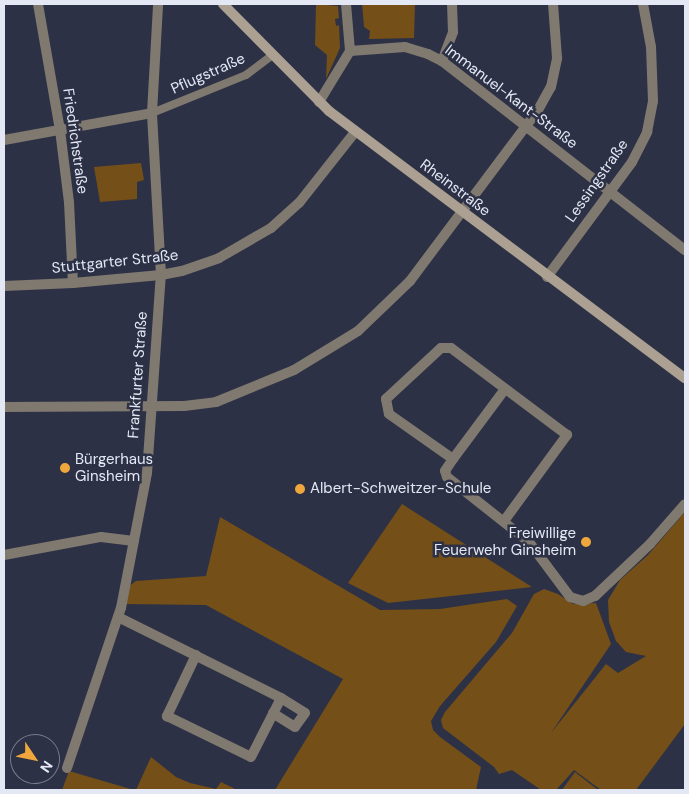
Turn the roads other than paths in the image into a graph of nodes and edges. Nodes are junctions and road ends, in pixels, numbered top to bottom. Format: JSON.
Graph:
{"nodes":[{"id":1,"x":38,"y":4,"type":"edge"},
{"id":2,"x":158,"y":4,"type":"edge"},
{"id":3,"x":223,"y":4,"type":"edge"},
{"id":4,"x":346,"y":4,"type":"edge"},
{"id":5,"x":452,"y":4,"type":"edge"},
{"id":6,"x":553,"y":4,"type":"edge"},
{"id":7,"x":643,"y":4,"type":"edge"},
{"id":8,"x":350,"y":51,"type":"junction"},
{"id":9,"x":273,"y":55,"type":"junction"},
{"id":10,"x":442,"y":61,"type":"junction"},
{"id":11,"x":319,"y":102,"type":"junction"},
{"id":12,"x":152,"y":113,"type":"junction"},
{"id":13,"x":526,"y":126,"type":"junction"},
{"id":14,"x":60,"y":130,"type":"junction"},
{"id":15,"x":355,"y":132,"type":"junction"},
{"id":16,"x":4,"y":140,"type":"edge"},
{"id":17,"x":609,"y":192,"type":"junction"},
{"id":18,"x":462,"y":212,"type":"junction"},
{"id":19,"x":685,"y":250,"type":"edge"},
{"id":20,"x":161,"y":275,"type":"junction"},
{"id":21,"x":547,"y":277,"type":"junction"},
{"id":22,"x":72,"y":284,"type":"junction"},
{"id":23,"x":4,"y":286,"type":"edge"},
{"id":24,"x":685,"y":378,"type":"edge"},
{"id":25,"x":505,"y":389,"type":"junction"},
{"id":26,"x":150,"y":405,"type":"junction"},
{"id":27,"x":4,"y":407,"type":"edge"},
{"id":28,"x":453,"y":459,"type":"junction"},
{"id":29,"x":685,"y":504,"type":"edge"},
{"id":30,"x":504,"y":521,"type":"junction"},
{"id":31,"x":134,"y":540,"type":"junction"},
{"id":32,"x":4,"y":555,"type":"edge"},
{"id":33,"x":118,"y":617,"type":"junction"},
{"id":34,"x":196,"y":655,"type":"junction"},
{"id":35,"x":281,"y":698,"type":"junction"},
{"id":36,"x":273,"y":713,"type":"junction"},
{"id":37,"x":66,"y":768,"type":"dead end"}],
"edges":[{"from":1,"to":14,"type":"street","name":"Friedrichstraße"},
{"from":2,"to":12,"type":"street","name":"Frankfurter Straße"},
{"from":3,"to":9,"type":"main road","name":"Rheinstraße"},
{"from":4,"to":8,"type":"street"},
{"from":5,"to":10,"type":"street"},
{"from":6,"to":13,"type":"street"},
{"from":7,"to":17,"type":"street","name":"Lessingstraße"},
{"from":8,"to":10,"type":"street","name":"Immanuel-Kant-Straße"},
{"from":8,"to":11,"type":"street"},
{"from":9,"to":11,"type":"main road","name":"Rheinstraße"},
{"from":9,"to":12,"type":"street","name":"Pflugstraße"},
{"from":10,"to":13,"type":"street","name":"Immanuel-Kant-Straße"},
{"from":11,"to":15,"type":"main road","name":"Rheinstraße"},
{"from":12,"to":14,"type":"street"},
{"from":12,"to":20,"type":"street","name":"Frankfurter Straße"},
{"from":13,"to":17,"type":"street","name":"Immanuel-Kant-Straße"},
{"from":13,"to":18,"type":"street"},
{"from":14,"to":16,"type":"street"},
{"from":14,"to":22,"type":"street","name":"Friedrichstraße"},
{"from":15,"to":18,"type":"main road","name":"Rheinstraße"},
{"from":15,"to":20,"type":"street","name":"Stuttgarter Straße"},
{"from":17,"to":19,"type":"street","name":"Immanuel-Kant-Straße"},
{"from":17,"to":21,"type":"street","name":"Lessingstraße"},
{"from":18,"to":21,"type":"main road","name":"Rheinstraße"},
{"from":18,"to":26,"type":"street"},
{"from":20,"to":22,"type":"street","name":"Stuttgarter Straße"},
{"from":20,"to":26,"type":"street","name":"Frankfurter Straße"},
{"from":21,"to":24,"type":"main road","name":"Rheinstraße"},
{"from":22,"to":23,"type":"street","name":"Stuttgarter Straße"},
{"from":25,"to":28,"type":"street"},
{"from":25,"to":28,"type":"street"},
{"from":25,"to":30,"type":"street"},
{"from":26,"to":27,"type":"street"},
{"from":26,"to":31,"type":"street","name":"Frankfurter Straße"},
{"from":28,"to":30,"type":"street"},
{"from":29,"to":30,"type":"street"},
{"from":31,"to":32,"type":"street"},
{"from":31,"to":33,"type":"street","name":"Frankfurter Straße"},
{"from":33,"to":34,"type":"street"},
{"from":33,"to":37,"type":"street","name":"Frankfurter Straße"},
{"from":34,"to":35,"type":"street"},
{"from":34,"to":36,"type":"street"},
{"from":35,"to":36,"type":"street"},
{"from":35,"to":36,"type":"street"}]}
